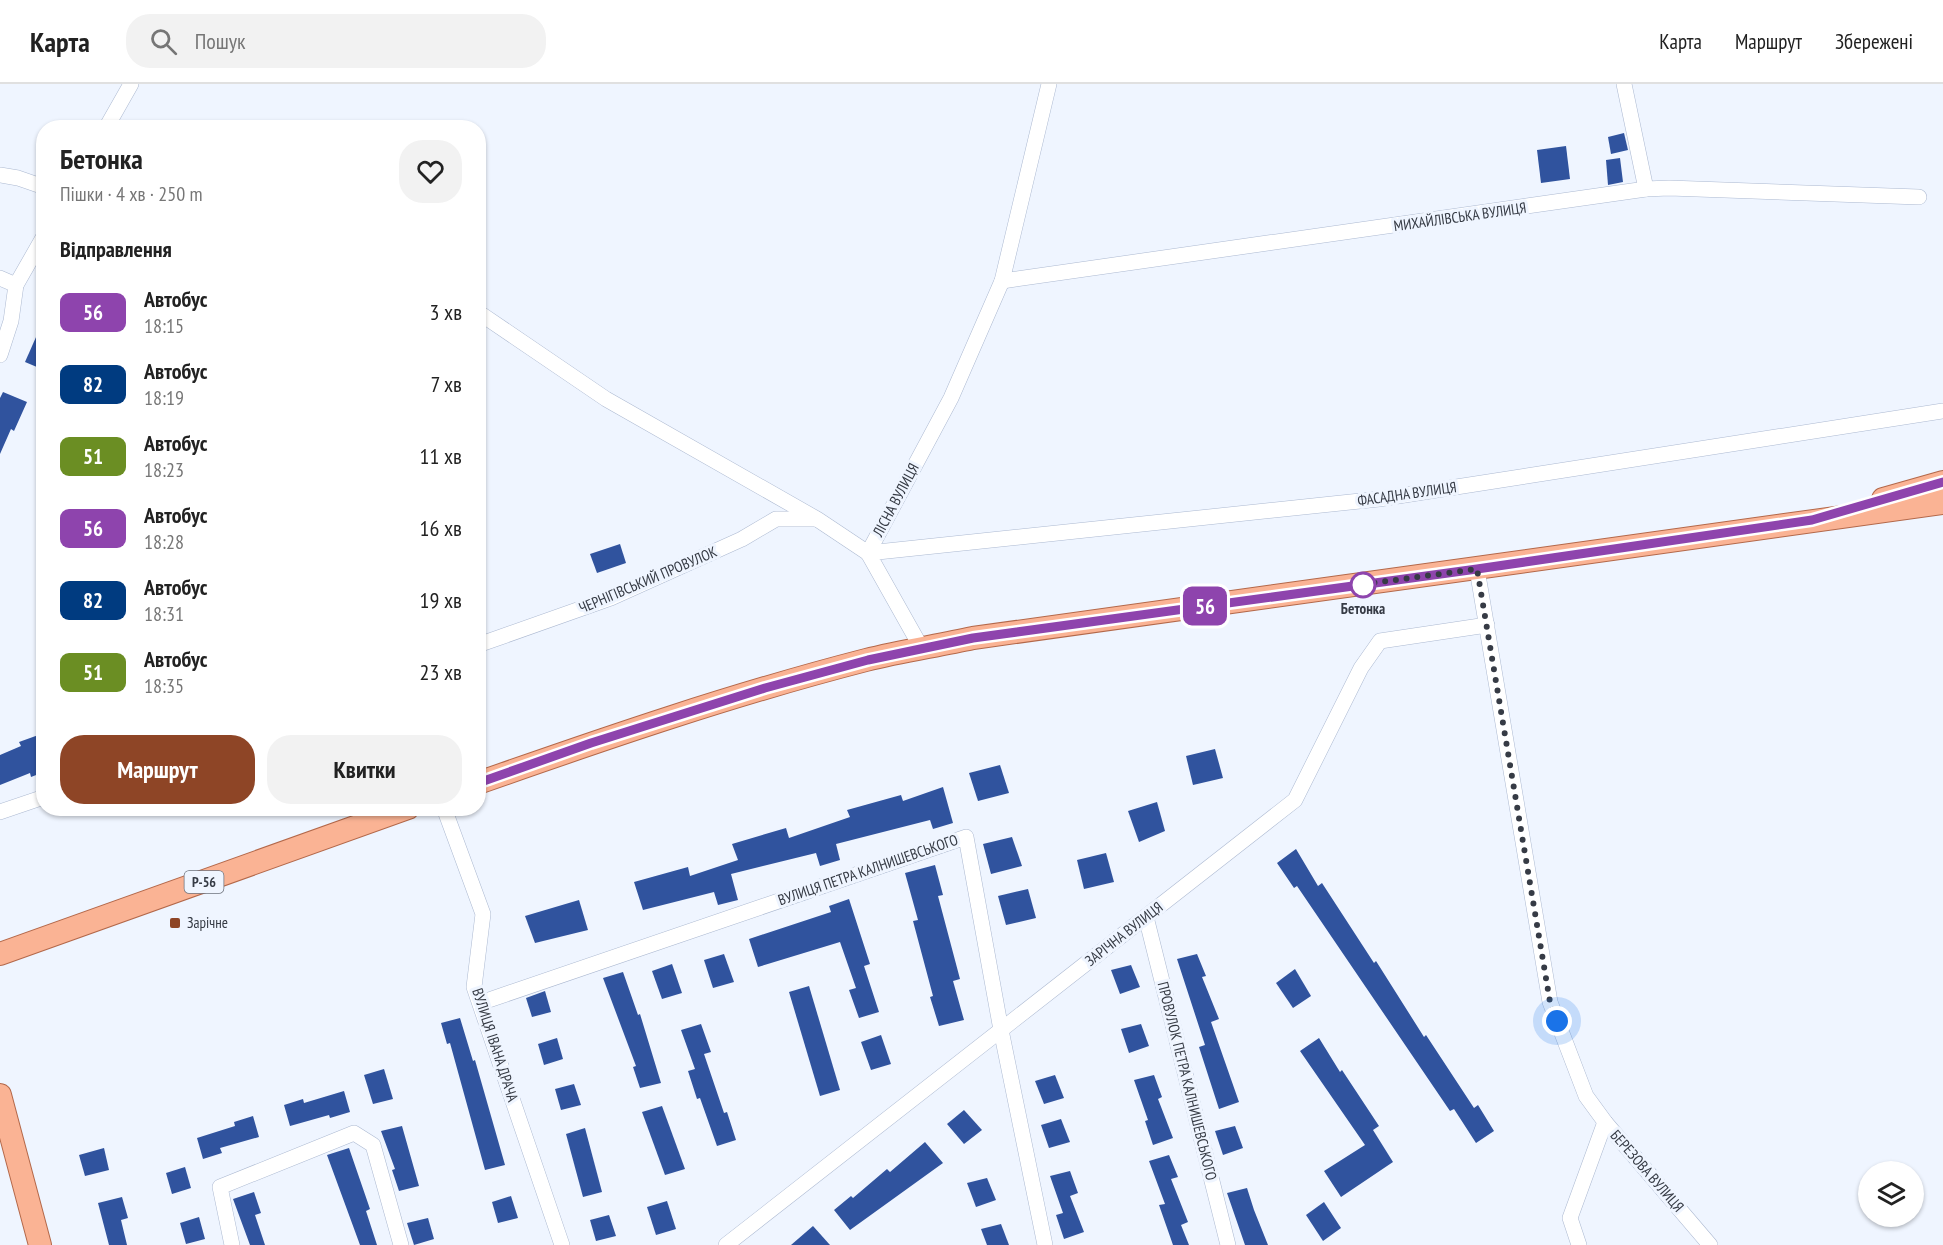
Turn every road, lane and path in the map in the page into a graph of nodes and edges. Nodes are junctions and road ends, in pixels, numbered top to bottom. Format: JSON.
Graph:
{"nodes":[{"id":1,"x":131,"y":84,"type":"edge"},
{"id":2,"x":1049,"y":84,"type":"edge"},
{"id":3,"x":1624,"y":84,"type":"edge"},
{"id":4,"x":111,"y":120,"type":"edge"},
{"id":5,"x":0,"y":175,"type":"edge"},
{"id":6,"x":36,"y":184,"type":"edge"},
{"id":7,"x":1646,"y":189,"type":"junction"},
{"id":8,"x":1919,"y":197,"type":"dead end"},
{"id":9,"x":36,"y":250,"type":"edge"},
{"id":10,"x":0,"y":278,"type":"edge"},
{"id":11,"x":1002,"y":281,"type":"junction"},
{"id":12,"x":16,"y":285,"type":"junction"},
{"id":13,"x":486,"y":317,"type":"edge"},
{"id":14,"x":0,"y":354,"type":"edge"},
{"id":15,"x":1943,"y":411,"type":"edge"},
{"id":16,"x":1943,"y":482,"type":"edge"},
{"id":17,"x":1943,"y":503,"type":"edge"},
{"id":18,"x":817,"y":519,"type":"junction"},
{"id":19,"x":1812,"y":520,"type":"junction"},
{"id":20,"x":868,"y":553,"type":"junction"},
{"id":21,"x":1477,"y":569,"type":"junction"},
{"id":22,"x":1487,"y":625,"type":"junction"},
{"id":23,"x":486,"y":642,"type":"edge"},
{"id":24,"x":922,"y":649,"type":"junction"},
{"id":25,"x":486,"y":780,"type":"edge"},
{"id":26,"x":36,"y":800,"type":"edge"},
{"id":27,"x":0,"y":812,"type":"edge"},
{"id":28,"x":386,"y":816,"type":"edge"},
{"id":29,"x":447,"y":816,"type":"edge"},
{"id":30,"x":1146,"y":917,"type":"junction"},
{"id":31,"x":0,"y":954,"type":"edge"},
{"id":32,"x":480,"y":1003,"type":"junction"},
{"id":33,"x":1001,"y":1030,"type":"junction"},
{"id":34,"x":0,"y":1095,"type":"edge"},
{"id":35,"x":1605,"y":1122,"type":"junction"},
{"id":36,"x":40,"y":1245,"type":"edge"},
{"id":37,"x":232,"y":1245,"type":"edge"},
{"id":38,"x":402,"y":1245,"type":"edge"},
{"id":39,"x":562,"y":1245,"type":"edge"},
{"id":40,"x":726,"y":1245,"type":"edge"},
{"id":41,"x":1045,"y":1245,"type":"edge"},
{"id":42,"x":1228,"y":1245,"type":"edge"},
{"id":43,"x":1579,"y":1245,"type":"edge"},
{"id":44,"x":1710,"y":1245,"type":"edge"}],
"edges":[{"from":1,"to":4,"type":"street"},
{"from":2,"to":11,"type":"street","name":"ЛІСНА ВУЛИЦЯ"},
{"from":3,"to":7,"type":"street"},
{"from":5,"to":6,"type":"street"},
{"from":7,"to":8,"type":"street","name":"МИХАЙЛІВСЬКА ВУЛИЦЯ"},
{"from":7,"to":11,"type":"street","name":"МИХАЙЛІВСЬКА ВУЛИЦЯ"},
{"from":9,"to":12,"type":"street"},
{"from":10,"to":12,"type":"street"},
{"from":11,"to":20,"type":"street","name":"ЛІСНА ВУЛИЦЯ"},
{"from":12,"to":14,"type":"street"},
{"from":13,"to":18,"type":"street","name":"ЛІСНА ВУЛИЦЯ"},
{"from":15,"to":20,"type":"street","name":"ФАСАДНА ВУЛИЦЯ"},
{"from":16,"to":19,"type":"main road"},
{"from":17,"to":19,"type":"main road"},
{"from":18,"to":20,"type":"street","name":"ЛІСНА ВУЛИЦЯ"},
{"from":18,"to":23,"type":"street","name":"ЧЕРНІГІВСЬКИЙ ПРОВУЛОК"},
{"from":19,"to":21,"type":"main road"},
{"from":20,"to":24,"type":"street"},
{"from":21,"to":22,"type":"street","name":"БЕРЕЗОВА ВУЛИЦЯ"},
{"from":21,"to":24,"type":"main road"},
{"from":22,"to":30,"type":"street","name":"ЗАРІЧНА ВУЛИЦЯ"},
{"from":22,"to":35,"type":"street","name":"БЕРЕЗОВА ВУЛИЦЯ"},
{"from":24,"to":25,"type":"main road"},
{"from":26,"to":27,"type":"street"},
{"from":28,"to":31,"type":"main road","number":"Р-56"},
{"from":29,"to":32,"type":"street","name":"ВУЛИЦЯ ІВАНА ДРАЧА"},
{"from":30,"to":33,"type":"street","name":"ЗАРІЧНА ВУЛИЦЯ"},
{"from":30,"to":42,"type":"street","name":"ПРОВУЛОК ПЕТРА КАЛНИШЕВСЬКОГО"},
{"from":32,"to":33,"type":"street","name":"ВУЛИЦЯ ПЕТРА КАЛНИШЕВСЬКОГО"},
{"from":32,"to":39,"type":"street","name":"ВУЛИЦЯ ІВАНА ДРАЧА"},
{"from":33,"to":40,"type":"street","name":"ЗАРІЧНА ВУЛИЦЯ"},
{"from":33,"to":41,"type":"street","name":"ВУЛИЦЯ ПЕТРА КАЛНИШЕВСЬКОГО"},
{"from":34,"to":36,"type":"main road"},
{"from":35,"to":43,"type":"street"},
{"from":35,"to":44,"type":"street","name":"БЕРЕЗОВА ВУЛИЦЯ"},
{"from":37,"to":38,"type":"street"}]}
